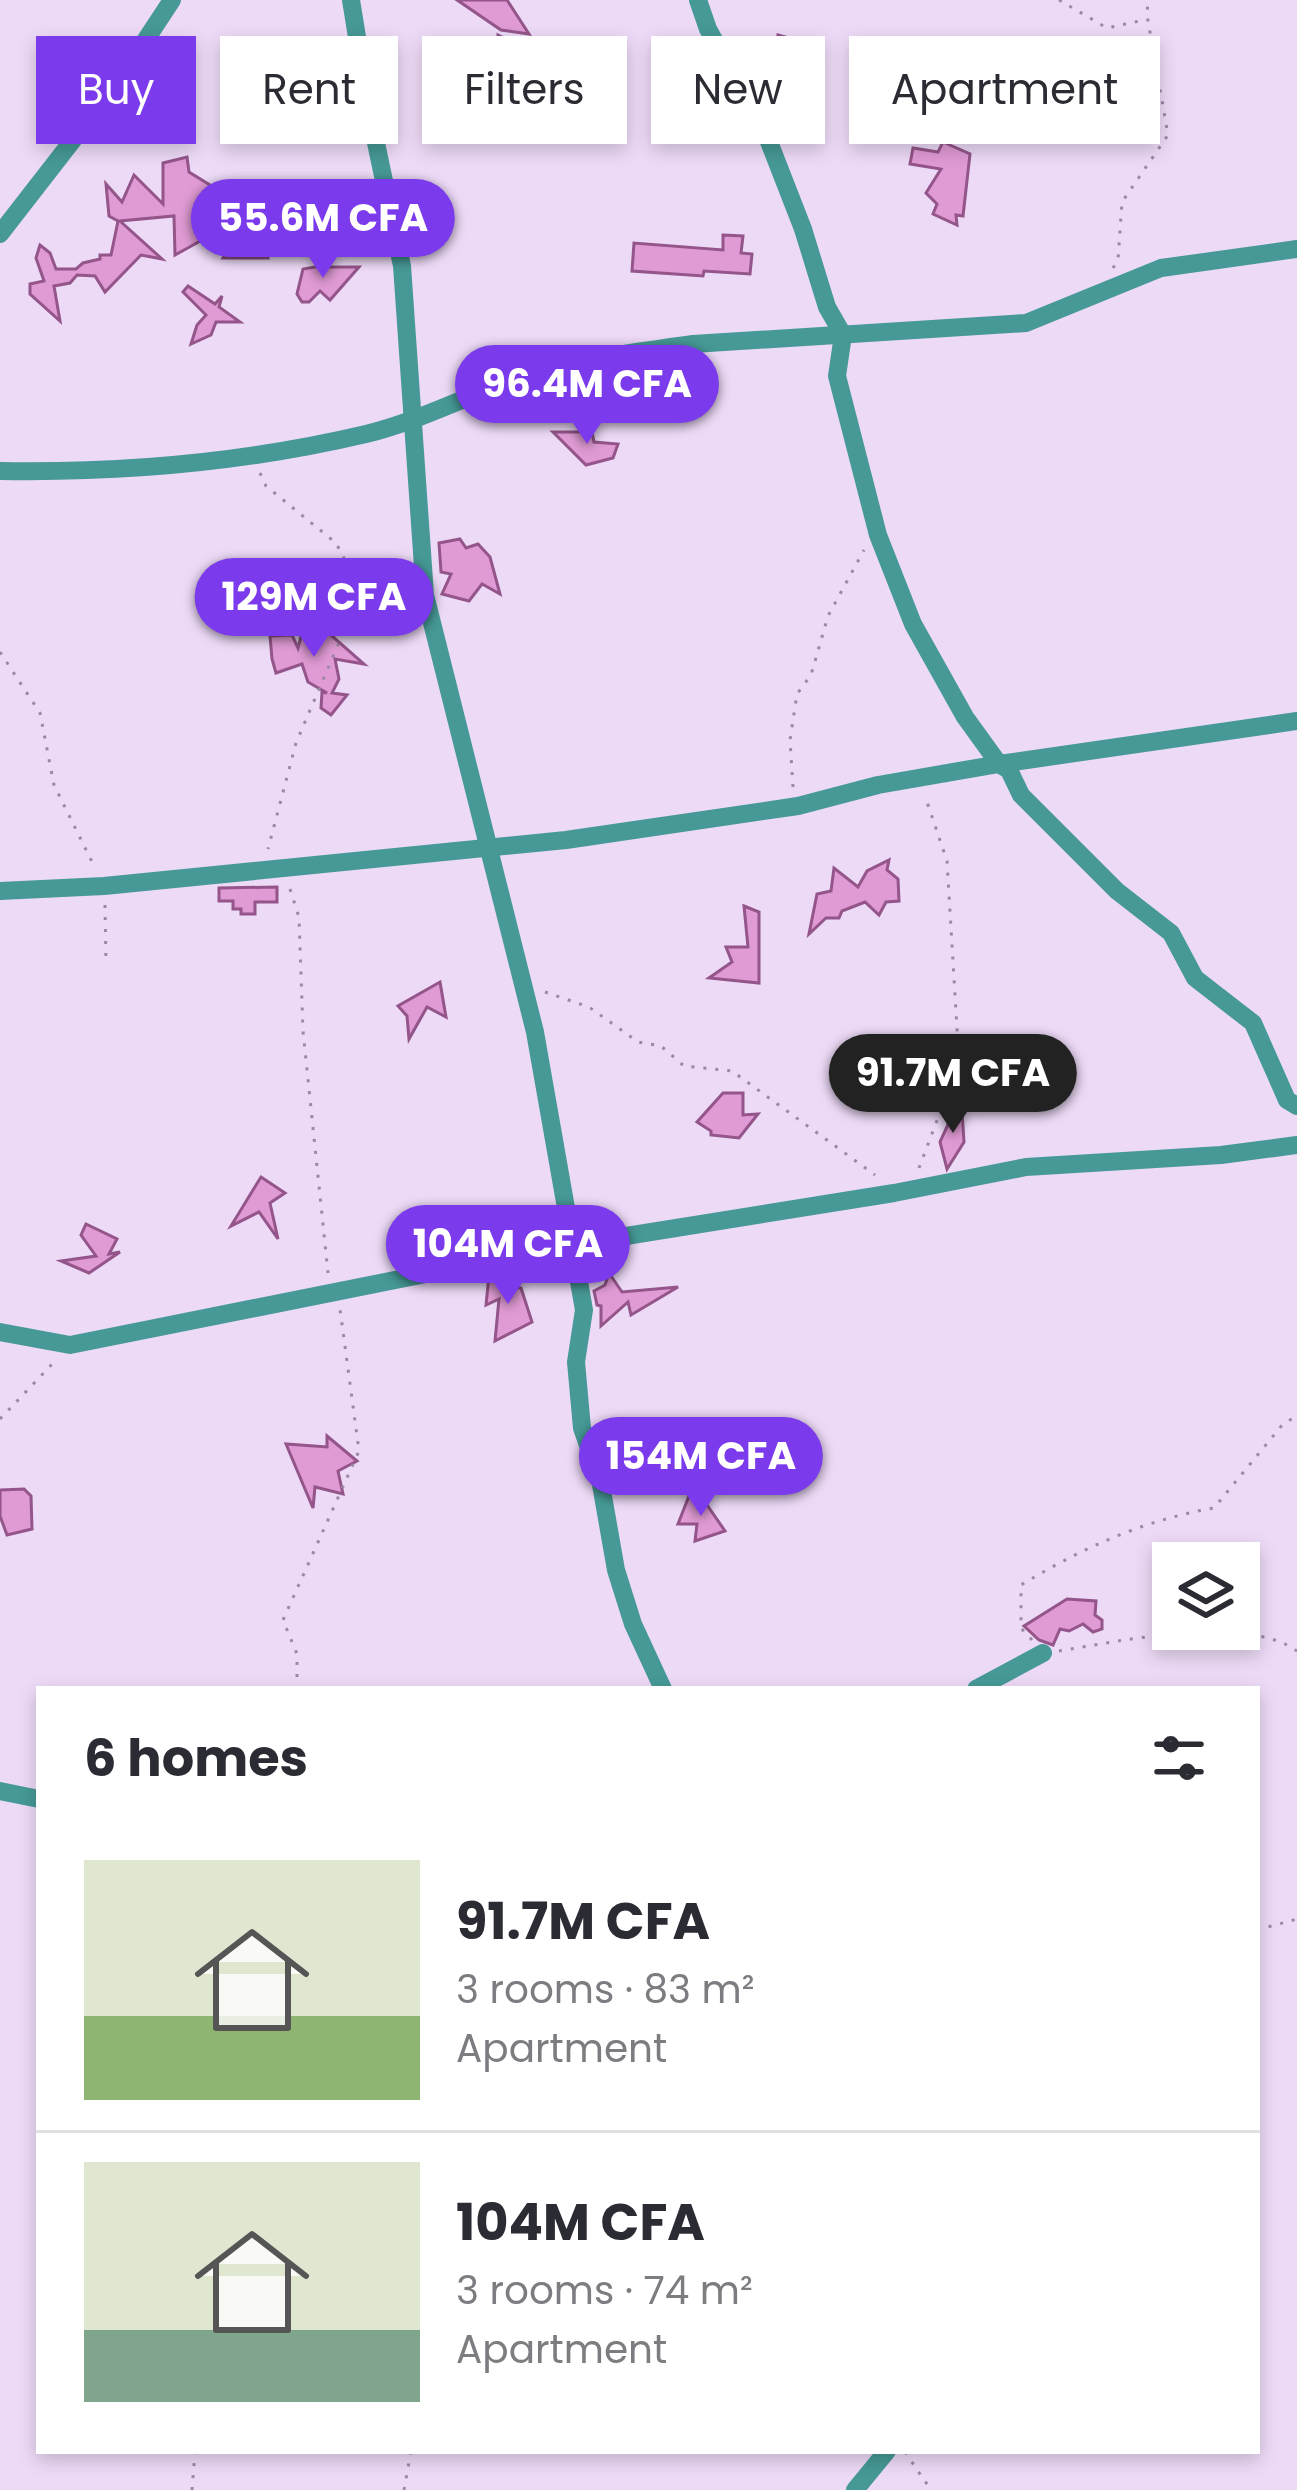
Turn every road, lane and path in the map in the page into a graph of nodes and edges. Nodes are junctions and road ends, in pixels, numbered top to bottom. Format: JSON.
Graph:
{"nodes":[{"id":1,"x":172,"y":0,"type":"edge"},
{"id":2,"x":351,"y":0,"type":"edge"},
{"id":3,"x":698,"y":0,"type":"edge"},
{"id":4,"x":1059,"y":0,"type":"edge"},
{"id":5,"x":1148,"y":0,"type":"edge"},
{"id":6,"x":1148,"y":19,"type":"junction"},
{"id":7,"x":0,"y":234,"type":"edge"},
{"id":8,"x":1297,"y":249,"type":"edge"},
{"id":9,"x":1095,"y":294,"type":"junction"},
{"id":10,"x":843,"y":335,"type":"junction"},
{"id":11,"x":414,"y":420,"type":"junction"},
{"id":12,"x":252,"y":453,"type":"junction"},
{"id":13,"x":0,"y":471,"type":"edge"},
{"id":14,"x":878,"y":535,"type":"junction"},
{"id":15,"x":0,"y":652,"type":"edge"},
{"id":16,"x":1297,"y":721,"type":"edge"},
{"id":17,"x":999,"y":764,"type":"junction"},
{"id":18,"x":920,"y":779,"type":"junction"},
{"id":19,"x":798,"y":806,"type":"junction"},
{"id":20,"x":487,"y":848,"type":"junction"},
{"id":21,"x":256,"y":870,"type":"junction"},
{"id":22,"x":104,"y":886,"type":"junction"},
{"id":23,"x":0,"y":892,"type":"edge"},
{"id":24,"x":106,"y":964,"type":"dead end"},
{"id":25,"x":522,"y":982,"type":"junction"},
{"id":26,"x":1297,"y":1106,"type":"edge"},
{"id":27,"x":1297,"y":1145,"type":"edge"},
{"id":28,"x":918,"y":1187,"type":"junction"},
{"id":29,"x":895,"y":1192,"type":"junction"},
{"id":30,"x":569,"y":1246,"type":"junction"},
{"id":31,"x":0,"y":1332,"type":"edge"},
{"id":32,"x":70,"y":1345,"type":"junction"},
{"id":33,"x":1297,"y":1416,"type":"edge"},
{"id":34,"x":0,"y":1419,"type":"edge"},
{"id":35,"x":1297,"y":1652,"type":"edge"},
{"id":36,"x":1043,"y":1653,"type":"junction"},
{"id":37,"x":662,"y":1686,"type":"edge"},
{"id":38,"x":982,"y":1686,"type":"edge"},
{"id":39,"x":0,"y":1791,"type":"edge"},
{"id":40,"x":36,"y":1798,"type":"edge"},
{"id":41,"x":1297,"y":1919,"type":"edge"},
{"id":42,"x":1260,"y":1929,"type":"edge"},
{"id":43,"x":195,"y":2454,"type":"edge"},
{"id":44,"x":410,"y":2454,"type":"edge"},
{"id":45,"x":885,"y":2454,"type":"edge"},
{"id":46,"x":906,"y":2454,"type":"edge"},
{"id":47,"x":192,"y":2490,"type":"edge"},
{"id":48,"x":404,"y":2490,"type":"edge"},
{"id":49,"x":856,"y":2490,"type":"edge"},
{"id":50,"x":931,"y":2490,"type":"edge"}],
"edges":[{"from":1,"to":7,"type":"street"},
{"from":2,"to":11,"type":"street"},
{"from":3,"to":10,"type":"street"},
{"from":4,"to":6,"type":"path"},
{"from":5,"to":6,"type":"path"},
{"from":6,"to":9,"type":"path"},
{"from":8,"to":9,"type":"street"},
{"from":9,"to":10,"type":"street"},
{"from":10,"to":11,"type":"street"},
{"from":10,"to":14,"type":"street"},
{"from":11,"to":12,"type":"street"},
{"from":11,"to":20,"type":"street"},
{"from":12,"to":13,"type":"street"},
{"from":12,"to":21,"type":"path"},
{"from":14,"to":17,"type":"street"},
{"from":14,"to":19,"type":"path"},
{"from":15,"to":22,"type":"path"},
{"from":16,"to":17,"type":"street"},
{"from":17,"to":18,"type":"street"},
{"from":17,"to":26,"type":"street"},
{"from":18,"to":19,"type":"street"},
{"from":18,"to":28,"type":"path"},
{"from":19,"to":20,"type":"street"},
{"from":20,"to":21,"type":"street"},
{"from":20,"to":25,"type":"street"},
{"from":21,"to":22,"type":"street"},
{"from":22,"to":23,"type":"street"},
{"from":22,"to":24,"type":"path"},
{"from":25,"to":29,"type":"path"},
{"from":25,"to":30,"type":"street"},
{"from":27,"to":28,"type":"street"},
{"from":28,"to":29,"type":"street"},
{"from":29,"to":30,"type":"street"},
{"from":30,"to":32,"type":"street"},
{"from":30,"to":37,"type":"street"},
{"from":31,"to":32,"type":"street"},
{"from":32,"to":34,"type":"path"},
{"from":33,"to":36,"type":"path"},
{"from":35,"to":36,"type":"path"},
{"from":36,"to":38,"type":"street"},
{"from":39,"to":40,"type":"street"},
{"from":41,"to":42,"type":"path"},
{"from":43,"to":47,"type":"path"},
{"from":44,"to":48,"type":"path"},
{"from":45,"to":49,"type":"street"},
{"from":46,"to":50,"type":"path"}]}
